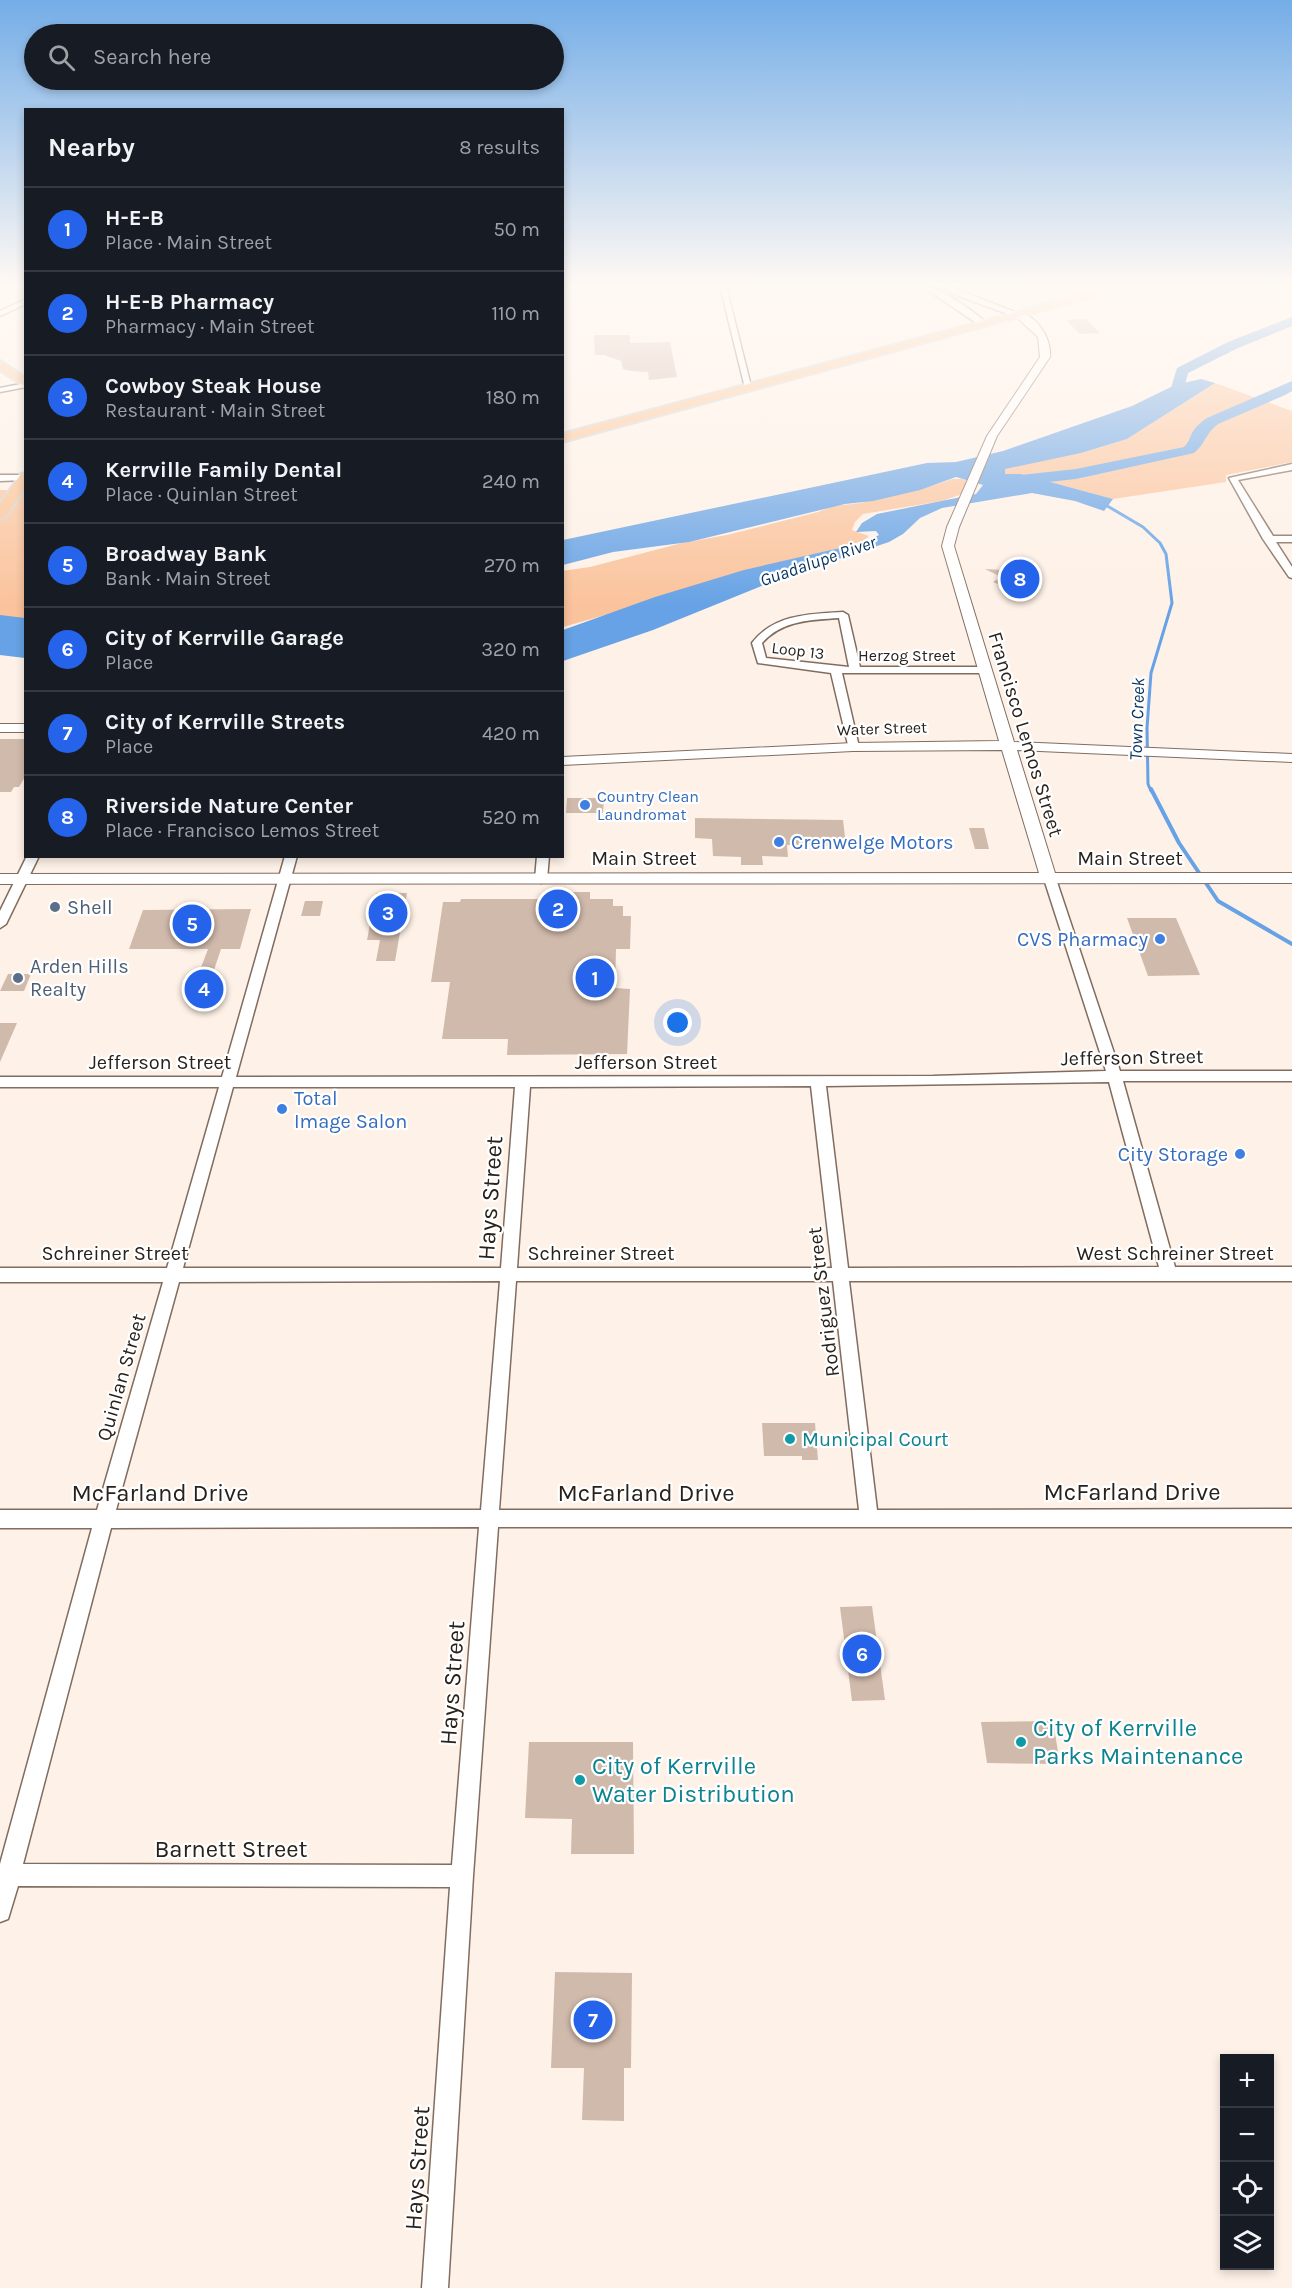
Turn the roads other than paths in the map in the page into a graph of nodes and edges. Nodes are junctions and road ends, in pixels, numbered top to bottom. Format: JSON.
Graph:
{"nodes":[{"id":1,"x":731,"y":393,"type":"edge"},
{"id":2,"x":1020,"y":393,"type":"edge"},
{"id":3,"x":564,"y":437,"type":"edge"},
{"id":4,"x":1292,"y":467,"type":"edge"},
{"id":5,"x":0,"y":478,"type":"edge"},
{"id":6,"x":24,"y":478,"type":"edge"},
{"id":7,"x":24,"y":480,"type":"edge"},
{"id":8,"x":0,"y":514,"type":"edge"},
{"id":9,"x":1268,"y":539,"type":"junction"},
{"id":10,"x":1292,"y":539,"type":"edge"},
{"id":11,"x":1292,"y":575,"type":"edge"},
{"id":12,"x":836,"y":602,"type":"dead end"},
{"id":13,"x":843,"y":615,"type":"junction"},
{"id":14,"x":836,"y":670,"type":"junction"},
{"id":15,"x":855,"y":670,"type":"junction"},
{"id":16,"x":985,"y":670,"type":"junction"},
{"id":17,"x":0,"y":728,"type":"edge"},
{"id":18,"x":24,"y":728,"type":"edge"},
{"id":19,"x":1008,"y":745,"type":"junction"},
{"id":20,"x":853,"y":747,"type":"junction"},
{"id":21,"x":1292,"y":758,"type":"edge"},
{"id":22,"x":564,"y":761,"type":"edge"},
{"id":23,"x":32,"y":858,"type":"edge"},
{"id":24,"x":290,"y":858,"type":"edge"},
{"id":25,"x":543,"y":858,"type":"edge"},
{"id":26,"x":1292,"y":878,"type":"edge"},
{"id":27,"x":0,"y":879,"type":"edge"},
{"id":28,"x":21,"y":879,"type":"junction"},
{"id":29,"x":285,"y":879,"type":"junction"},
{"id":30,"x":541,"y":879,"type":"junction"},
{"id":31,"x":1050,"y":879,"type":"junction"},
{"id":32,"x":0,"y":924,"type":"edge"},
{"id":33,"x":1292,"y":1076,"type":"edge"},
{"id":34,"x":1115,"y":1078,"type":"junction"},
{"id":35,"x":818,"y":1081,"type":"junction"},
{"id":36,"x":0,"y":1082,"type":"edge"},
{"id":37,"x":228,"y":1082,"type":"junction"},
{"id":38,"x":523,"y":1082,"type":"junction"},
{"id":39,"x":174,"y":1274,"type":"junction"},
{"id":40,"x":510,"y":1274,"type":"junction"},
{"id":41,"x":841,"y":1274,"type":"junction"},
{"id":42,"x":1059,"y":1274,"type":"joint"},
{"id":43,"x":1169,"y":1274,"type":"junction"},
{"id":44,"x":1292,"y":1274,"type":"edge"},
{"id":45,"x":0,"y":1275,"type":"edge"},
{"id":46,"x":490,"y":1518,"type":"junction"},
{"id":47,"x":869,"y":1518,"type":"junction"},
{"id":48,"x":1292,"y":1518,"type":"edge"},
{"id":49,"x":0,"y":1519,"type":"edge"},
{"id":50,"x":105,"y":1519,"type":"junction"},
{"id":51,"x":5,"y":1875,"type":"edge"},
{"id":52,"x":462,"y":1876,"type":"junction"},
{"id":53,"x":0,"y":1911,"type":"edge"},
{"id":54,"x":435,"y":2288,"type":"edge"}],
"edges":[{"from":1,"to":3,"type":"main road"},
{"from":2,"to":16,"type":"street","name":"Francisco Lemos Street"},
{"from":4,"to":9,"type":"street"},
{"from":5,"to":6,"type":"street"},
{"from":7,"to":8,"type":"main road"},
{"from":9,"to":10,"type":"street"},
{"from":9,"to":11,"type":"street"},
{"from":12,"to":13,"type":"street","name":"Loop 13"},
{"from":13,"to":14,"type":"street","name":"Loop 13"},
{"from":13,"to":15,"type":"street","name":"Loop 13"},
{"from":14,"to":15,"type":"street","name":"Herzog Street"},
{"from":14,"to":20,"type":"street","name":"Herzog Street"},
{"from":15,"to":16,"type":"street","name":"Herzog Street"},
{"from":16,"to":19,"type":"street","name":"Francisco Lemos Street"},
{"from":17,"to":18,"type":"street"},
{"from":19,"to":20,"type":"street","name":"Water Street"},
{"from":19,"to":21,"type":"street","name":"Water Street"},
{"from":19,"to":31,"type":"street","name":"Francisco Lemos Street"},
{"from":20,"to":22,"type":"street","name":"Water Street"},
{"from":23,"to":28,"type":"street"},
{"from":24,"to":29,"type":"street","name":"Quinlan Street"},
{"from":25,"to":30,"type":"street"},
{"from":26,"to":31,"type":"street","name":"Main Street"},
{"from":27,"to":28,"type":"street","name":"Main Street"},
{"from":28,"to":29,"type":"street","name":"Main Street"},
{"from":28,"to":32,"type":"street"},
{"from":29,"to":30,"type":"street","name":"Main Street"},
{"from":29,"to":37,"type":"street","name":"Quinlan Street"},
{"from":30,"to":31,"type":"street","name":"Main Street"},
{"from":31,"to":34,"type":"street","name":"Francisco Lemos Street"},
{"from":33,"to":34,"type":"street","name":"Jefferson Street"},
{"from":34,"to":35,"type":"street","name":"Jefferson Street"},
{"from":34,"to":43,"type":"street","name":"Francisco Lemos Street"},
{"from":35,"to":38,"type":"street","name":"Jefferson Street"},
{"from":35,"to":41,"type":"street","name":"Rodriguez Street"},
{"from":36,"to":37,"type":"street","name":"Jefferson Street"},
{"from":37,"to":38,"type":"street","name":"Jefferson Street"},
{"from":37,"to":39,"type":"street","name":"Quinlan Street"},
{"from":38,"to":40,"type":"street","name":"Hays Street"},
{"from":39,"to":40,"type":"street","name":"Schreiner Street"},
{"from":39,"to":45,"type":"street","name":"Schreiner Street"},
{"from":39,"to":50,"type":"street","name":"Quinlan Street"},
{"from":40,"to":41,"type":"street","name":"Schreiner Street"},
{"from":40,"to":46,"type":"street","name":"Hays Street"},
{"from":41,"to":42,"type":"street","name":"Schreiner Street"},
{"from":41,"to":47,"type":"street","name":"Rodriguez Street"},
{"from":42,"to":43,"type":"street","name":"West Schreiner Street"},
{"from":43,"to":44,"type":"street","name":"West Schreiner Street"},
{"from":46,"to":47,"type":"street","name":"McFarland Drive"},
{"from":46,"to":50,"type":"street","name":"McFarland Drive"},
{"from":46,"to":52,"type":"street","name":"Hays Street"},
{"from":47,"to":48,"type":"street","name":"McFarland Drive"},
{"from":49,"to":50,"type":"street","name":"McFarland Drive"},
{"from":50,"to":51,"type":"street","name":"Quinlan Street"},
{"from":51,"to":52,"type":"street","name":"Barnett Street"},
{"from":51,"to":53,"type":"street","name":"Quinlan Street"},
{"from":52,"to":54,"type":"street","name":"Hays Street"}]}
